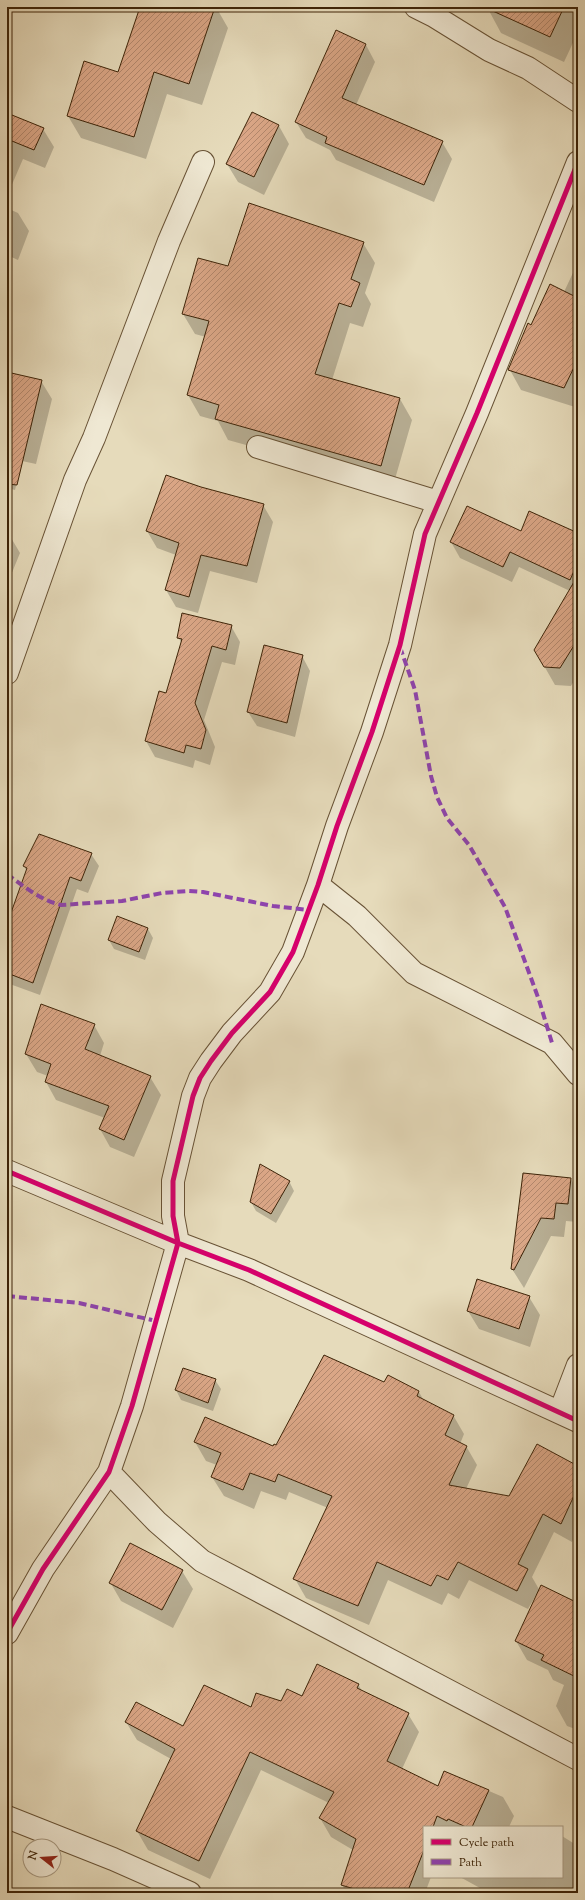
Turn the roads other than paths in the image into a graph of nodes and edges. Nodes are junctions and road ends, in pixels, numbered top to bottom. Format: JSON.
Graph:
{"nodes":[{"id":1,"x":416,"y":7,"type":"edge"},
{"id":2,"x":578,"y":101,"type":"edge"},
{"id":3,"x":203,"y":162,"type":"dead end"},
{"id":4,"x":578,"y":162,"type":"edge"},
{"id":5,"x":258,"y":447,"type":"dead end"},
{"id":6,"x":438,"y":502,"type":"junction"},
{"id":7,"x":7,"y":673,"type":"edge"},
{"id":8,"x":318,"y":885,"type":"junction"},
{"id":9,"x":578,"y":1074,"type":"edge"},
{"id":10,"x":7,"y":1171,"type":"edge"},
{"id":11,"x":178,"y":1243,"type":"junction"},
{"id":12,"x":578,"y":1365,"type":"edge"},
{"id":13,"x":569,"y":1417,"type":"edge"},
{"id":14,"x":110,"y":1472,"type":"junction"},
{"id":15,"x":7,"y":1632,"type":"edge"},
{"id":16,"x":578,"y":1759,"type":"edge"},
{"id":17,"x":7,"y":1817,"type":"edge"},
{"id":18,"x":190,"y":1893,"type":"edge"}],
"edges":[{"from":1,"to":2,"type":"street"},
{"from":3,"to":7,"type":"street"},
{"from":4,"to":6,"type":"street"},
{"from":5,"to":6,"type":"street"},
{"from":6,"to":8,"type":"street"},
{"from":8,"to":9,"type":"street"},
{"from":8,"to":11,"type":"street"},
{"from":10,"to":11,"type":"street"},
{"from":11,"to":13,"type":"street"},
{"from":11,"to":14,"type":"street"},
{"from":12,"to":13,"type":"street"},
{"from":14,"to":15,"type":"street"},
{"from":14,"to":16,"type":"street"},
{"from":17,"to":18,"type":"street"}]}
